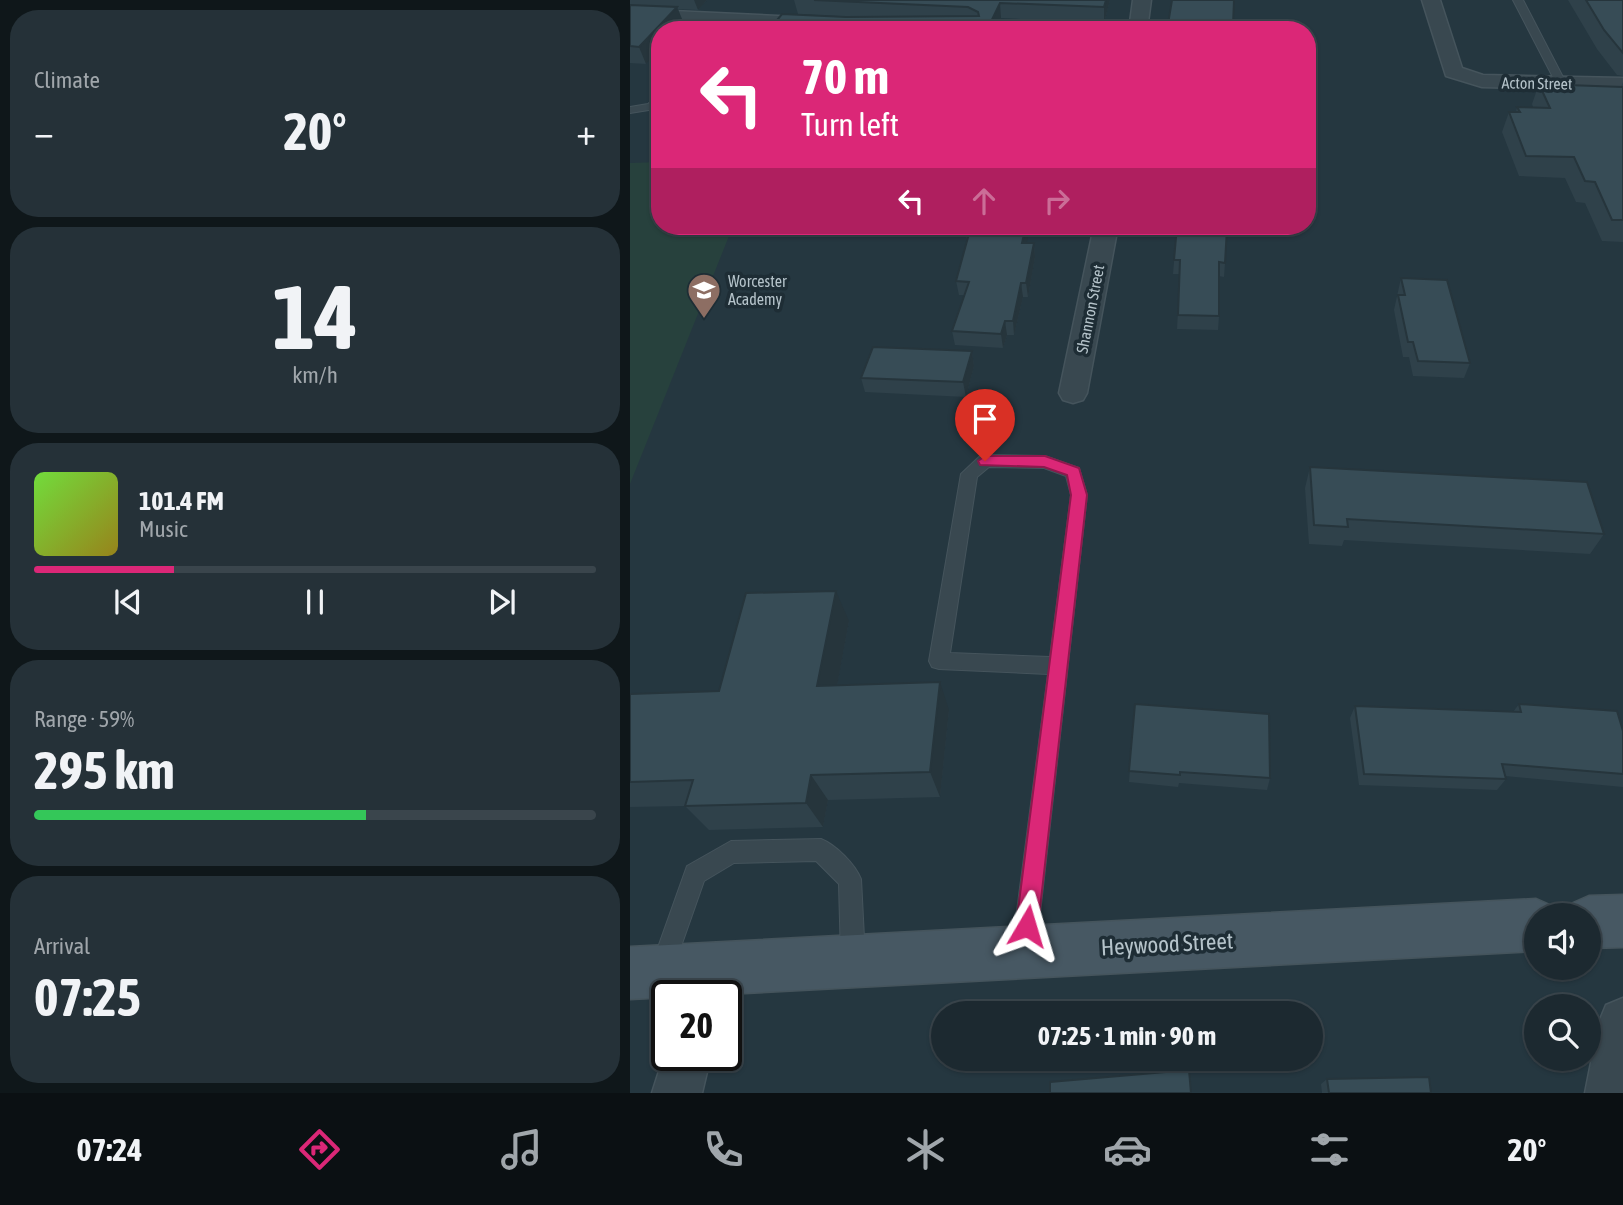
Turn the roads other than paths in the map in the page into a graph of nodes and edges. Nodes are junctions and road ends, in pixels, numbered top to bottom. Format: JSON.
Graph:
{"nodes":[{"id":1,"x":1142,"y":0,"type":"edge"},
{"id":2,"x":1431,"y":0,"type":"edge"},
{"id":3,"x":1518,"y":0,"type":"edge"},
{"id":4,"x":630,"y":14,"type":"edge"},
{"id":5,"x":695,"y":21,"type":"edge"},
{"id":6,"x":1139,"y":21,"type":"edge"},
{"id":7,"x":1561,"y":83,"type":"junction"},
{"id":8,"x":1623,"y":84,"type":"edge"},
{"id":9,"x":651,"y":107,"type":"edge"},
{"id":10,"x":630,"y":110,"type":"edge"},
{"id":11,"x":1105,"y":235,"type":"edge"},
{"id":12,"x":1073,"y":393,"type":"dead end"},
{"id":13,"x":1058,"y":666,"type":"junction"},
{"id":14,"x":1623,"y":921,"type":"edge"},
{"id":15,"x":1601,"y":922,"type":"edge"},
{"id":16,"x":1524,"y":926,"type":"edge"},
{"id":17,"x":1024,"y":952,"type":"junction"},
{"id":18,"x":853,"y":961,"type":"junction"},
{"id":19,"x":676,"y":977,"type":"edge"},
{"id":20,"x":1623,"y":1022,"type":"edge"},
{"id":21,"x":683,"y":1071,"type":"edge"},
{"id":22,"x":677,"y":1093,"type":"edge"},
{"id":23,"x":1610,"y":1093,"type":"edge"}],
"edges":[{"from":1,"to":6,"type":"street"},
{"from":2,"to":7,"type":"street","name":"Acton Street"},
{"from":3,"to":7,"type":"lane"},
{"from":4,"to":5,"type":"street"},
{"from":7,"to":8,"type":"street","name":"Acton Street"},
{"from":9,"to":10,"type":"lane"},
{"from":11,"to":12,"type":"street","name":"Shannon Street"},
{"from":13,"to":13,"type":"lane"},
{"from":13,"to":17,"type":"lane"},
{"from":14,"to":15,"type":"street"},
{"from":16,"to":17,"type":"street","name":"Heywood Street"},
{"from":17,"to":18,"type":"street","name":"Heywood Street"},
{"from":18,"to":19,"type":"street","name":"Heywood Street"},
{"from":18,"to":19,"type":"lane"},
{"from":20,"to":23,"type":"street"},
{"from":21,"to":22,"type":"street"}]}
